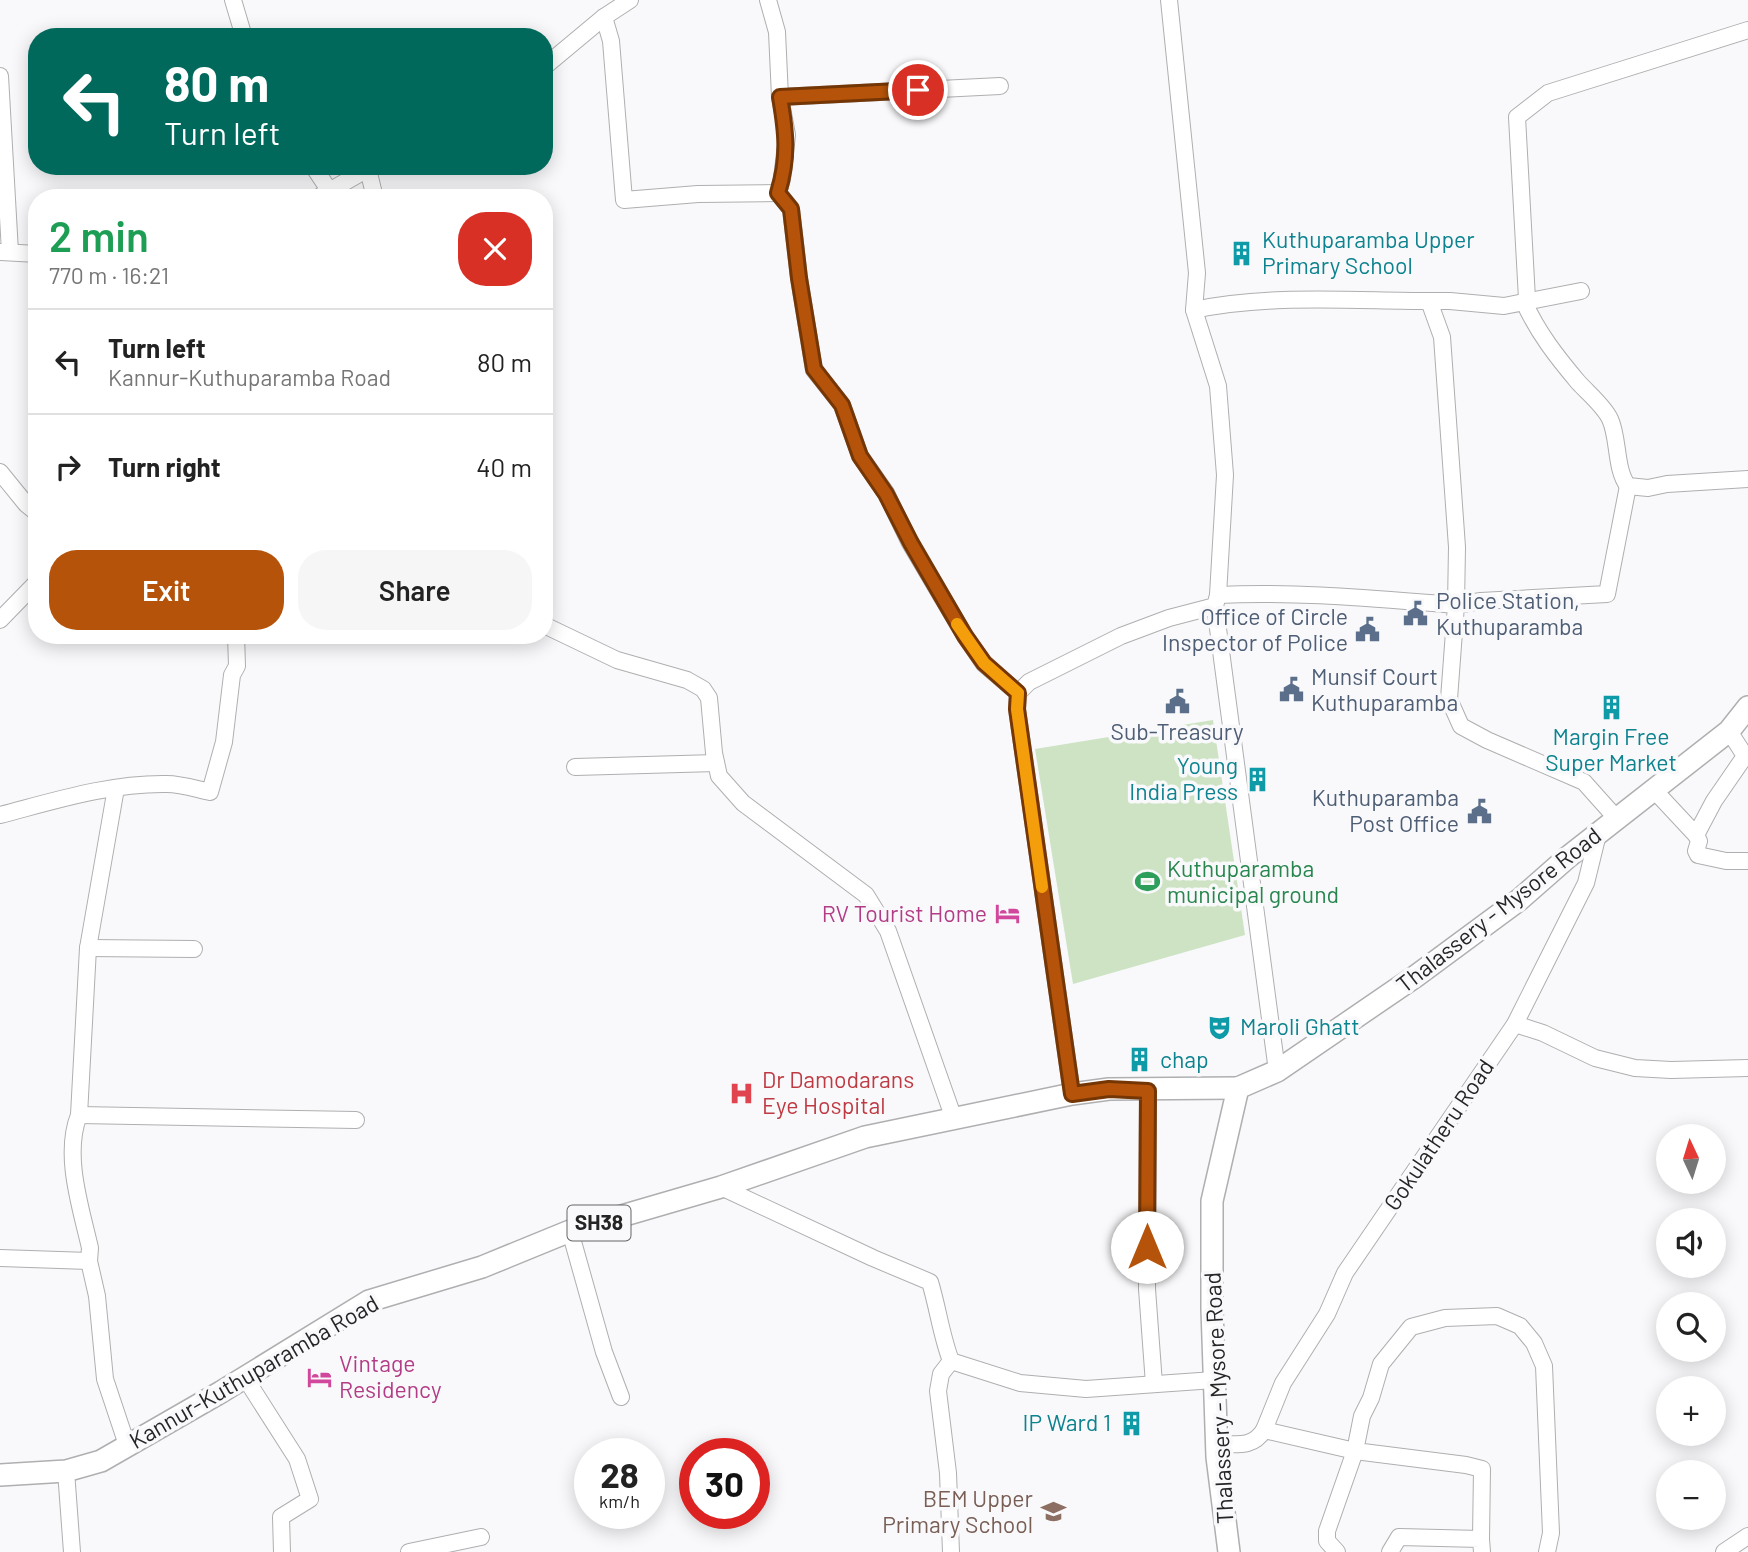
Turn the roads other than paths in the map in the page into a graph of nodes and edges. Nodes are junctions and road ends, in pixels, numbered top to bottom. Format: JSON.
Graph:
{"nodes":[{"id":1,"x":233,"y":0,"type":"edge"},
{"id":2,"x":628,"y":0,"type":"edge"},
{"id":3,"x":768,"y":0,"type":"edge"},
{"id":4,"x":1168,"y":0,"type":"edge"},
{"id":5,"x":604,"y":17,"type":"junction"},
{"id":6,"x":241,"y":28,"type":"edge"},
{"id":7,"x":1748,"y":30,"type":"edge"},
{"id":8,"x":553,"y":60,"type":"edge"},
{"id":9,"x":0,"y":76,"type":"edge"},
{"id":10,"x":1000,"y":86,"type":"dead end"},
{"id":11,"x":780,"y":97,"type":"junction"},
{"id":12,"x":357,"y":175,"type":"edge"},
{"id":13,"x":332,"y":189,"type":"edge"},
{"id":14,"x":778,"y":193,"type":"junction"},
{"id":15,"x":5,"y":252,"type":"edge"},
{"id":16,"x":28,"y":253,"type":"edge"},
{"id":17,"x":1581,"y":291,"type":"dead end"},
{"id":18,"x":1429,"y":301,"type":"junction"},
{"id":19,"x":1525,"y":301,"type":"junction"},
{"id":20,"x":1194,"y":310,"type":"junction"},
{"id":21,"x":0,"y":472,"type":"edge"},
{"id":22,"x":1748,"y":479,"type":"edge"},
{"id":23,"x":1628,"y":486,"type":"junction"},
{"id":24,"x":28,"y":506,"type":"edge"},
{"id":25,"x":28,"y":591,"type":"edge"},
{"id":26,"x":1217,"y":601,"type":"junction"},
{"id":27,"x":1456,"y":605,"type":"junction"},
{"id":28,"x":0,"y":620,"type":"edge"},
{"id":29,"x":553,"y":629,"type":"edge"},
{"id":30,"x":236,"y":644,"type":"edge"},
{"id":31,"x":1018,"y":693,"type":"junction"},
{"id":32,"x":1748,"y":707,"type":"edge"},
{"id":33,"x":1729,"y":731,"type":"junction"},
{"id":34,"x":716,"y":762,"type":"junction"},
{"id":35,"x":575,"y":767,"type":"dead end"},
{"id":36,"x":116,"y":788,"type":"junction"},
{"id":37,"x":1654,"y":790,"type":"junction"},
{"id":38,"x":0,"y":815,"type":"edge"},
{"id":39,"x":1617,"y":819,"type":"junction"},
{"id":40,"x":1598,"y":834,"type":"junction"},
{"id":41,"x":1696,"y":835,"type":"junction"},
{"id":42,"x":1748,"y":860,"type":"edge"},
{"id":43,"x":88,"y":948,"type":"junction"},
{"id":44,"x":194,"y":949,"type":"dead end"},
{"id":45,"x":1515,"y":1024,"type":"junction"},
{"id":46,"x":1748,"y":1068,"type":"edge"},
{"id":47,"x":1277,"y":1071,"type":"junction"},
{"id":48,"x":1238,"y":1088,"type":"junction"},
{"id":49,"x":1148,"y":1091,"type":"junction"},
{"id":50,"x":1072,"y":1094,"type":"junction"},
{"id":51,"x":79,"y":1115,"type":"junction"},
{"id":52,"x":954,"y":1119,"type":"junction"},
{"id":53,"x":356,"y":1120,"type":"dead end"},
{"id":54,"x":721,"y":1187,"type":"junction"},
{"id":55,"x":570,"y":1231,"type":"junction"},
{"id":56,"x":0,"y":1258,"type":"edge"},
{"id":57,"x":89,"y":1261,"type":"junction"},
{"id":58,"x":951,"y":1360,"type":"junction"},
{"id":59,"x":244,"y":1376,"type":"junction"},
{"id":60,"x":1214,"y":1380,"type":"junction"},
{"id":61,"x":1154,"y":1384,"type":"junction"},
{"id":62,"x":621,"y":1397,"type":"dead end"},
{"id":63,"x":1265,"y":1430,"type":"junction"},
{"id":64,"x":1217,"y":1444,"type":"junction"},
{"id":65,"x":127,"y":1445,"type":"junction"},
{"id":66,"x":1355,"y":1451,"type":"junction"},
{"id":67,"x":66,"y":1471,"type":"junction"},
{"id":68,"x":0,"y":1475,"type":"edge"},
{"id":69,"x":1748,"y":1536,"type":"edge"},
{"id":70,"x":481,"y":1537,"type":"dead end"},
{"id":71,"x":1482,"y":1546,"type":"edge"},
{"id":72,"x":72,"y":1552,"type":"edge"},
{"id":73,"x":282,"y":1552,"type":"edge"},
{"id":74,"x":410,"y":1552,"type":"edge"},
{"id":75,"x":951,"y":1552,"type":"edge"},
{"id":76,"x":1229,"y":1552,"type":"edge"},
{"id":77,"x":1337,"y":1552,"type":"edge"},
{"id":78,"x":1390,"y":1552,"type":"edge"},
{"id":79,"x":1547,"y":1552,"type":"edge"},
{"id":80,"x":1724,"y":1552,"type":"edge"}],
"edges":[{"from":1,"to":6,"type":"street"},
{"from":2,"to":5,"type":"street"},
{"from":3,"to":11,"type":"street"},
{"from":4,"to":20,"type":"street"},
{"from":5,"to":8,"type":"street"},
{"from":5,"to":14,"type":"street"},
{"from":7,"to":19,"type":"street"},
{"from":9,"to":15,"type":"street"},
{"from":10,"to":11,"type":"street"},
{"from":11,"to":14,"type":"street"},
{"from":12,"to":13,"type":"street"},
{"from":14,"to":31,"type":"street"},
{"from":15,"to":16,"type":"street"},
{"from":17,"to":19,"type":"street"},
{"from":18,"to":19,"type":"street"},
{"from":18,"to":20,"type":"street"},
{"from":18,"to":27,"type":"street"},
{"from":19,"to":23,"type":"street"},
{"from":20,"to":26,"type":"street"},
{"from":21,"to":24,"type":"street"},
{"from":22,"to":23,"type":"street"},
{"from":23,"to":27,"type":"street"},
{"from":25,"to":28,"type":"street"},
{"from":26,"to":27,"type":"street"},
{"from":26,"to":31,"type":"street"},
{"from":26,"to":47,"type":"street"},
{"from":27,"to":39,"type":"street"},
{"from":29,"to":34,"type":"street"},
{"from":30,"to":36,"type":"street"},
{"from":31,"to":50,"type":"street"},
{"from":32,"to":33,"type":"main road","name":"Thalassery - Mysore Road"},
{"from":33,"to":37,"type":"main road","name":"Thalassery - Mysore Road"},
{"from":33,"to":41,"type":"street"},
{"from":34,"to":35,"type":"street"},
{"from":34,"to":52,"type":"street"},
{"from":36,"to":38,"type":"street"},
{"from":36,"to":43,"type":"street"},
{"from":37,"to":39,"type":"main road","name":"Thalassery - Mysore Road"},
{"from":37,"to":41,"type":"street"},
{"from":39,"to":40,"type":"main road","name":"Thalassery - Mysore Road"},
{"from":40,"to":45,"type":"street","name":"Gokulatheru Road"},
{"from":40,"to":47,"type":"main road","name":"Thalassery - Mysore Road"},
{"from":41,"to":42,"type":"street"},
{"from":43,"to":44,"type":"street"},
{"from":43,"to":51,"type":"street"},
{"from":45,"to":46,"type":"street"},
{"from":45,"to":63,"type":"street","name":"Gokulatheru Road"},
{"from":47,"to":48,"type":"main road","name":"Thalassery - Mysore Road"},
{"from":48,"to":49,"type":"main road","name":"Kannur-Kuthuparamba Road","number":"SH38"},
{"from":48,"to":60,"type":"main road","name":"Thalassery - Mysore Road"},
{"from":49,"to":50,"type":"main road","name":"Kannur-Kuthuparamba Road","number":"SH38"},
{"from":49,"to":61,"type":"street"},
{"from":50,"to":52,"type":"main road","name":"Kannur-Kuthuparamba Road","number":"SH38"},
{"from":51,"to":53,"type":"street"},
{"from":51,"to":57,"type":"street"},
{"from":52,"to":54,"type":"main road","name":"Kannur-Kuthuparamba Road","number":"SH38"},
{"from":54,"to":55,"type":"main road","name":"Kannur-Kuthuparamba Road","number":"SH38"},
{"from":54,"to":58,"type":"street"},
{"from":55,"to":59,"type":"main road","name":"Kannur-Kuthuparamba Road","number":"SH38"},
{"from":55,"to":62,"type":"street"},
{"from":56,"to":57,"type":"street"},
{"from":57,"to":65,"type":"street"},
{"from":58,"to":61,"type":"street"},
{"from":58,"to":75,"type":"street"},
{"from":59,"to":65,"type":"main road","name":"Kannur-Kuthuparamba Road","number":"SH38"},
{"from":59,"to":73,"type":"street"},
{"from":60,"to":61,"type":"street"},
{"from":60,"to":64,"type":"main road","name":"Thalassery - Mysore Road"},
{"from":63,"to":64,"type":"street"},
{"from":63,"to":66,"type":"street"},
{"from":64,"to":76,"type":"main road","name":"Thalassery - Mysore Road"},
{"from":65,"to":67,"type":"main road","name":"Kannur-Kuthuparamba Road","number":"SH38"},
{"from":66,"to":71,"type":"street"},
{"from":66,"to":77,"type":"street"},
{"from":66,"to":79,"type":"street"},
{"from":67,"to":68,"type":"main road","name":"Kannur-Kuthuparamba Road","number":"SH38"},
{"from":67,"to":72,"type":"street"},
{"from":69,"to":80,"type":"street"},
{"from":70,"to":74,"type":"street"},
{"from":71,"to":78,"type":"street"}]}
